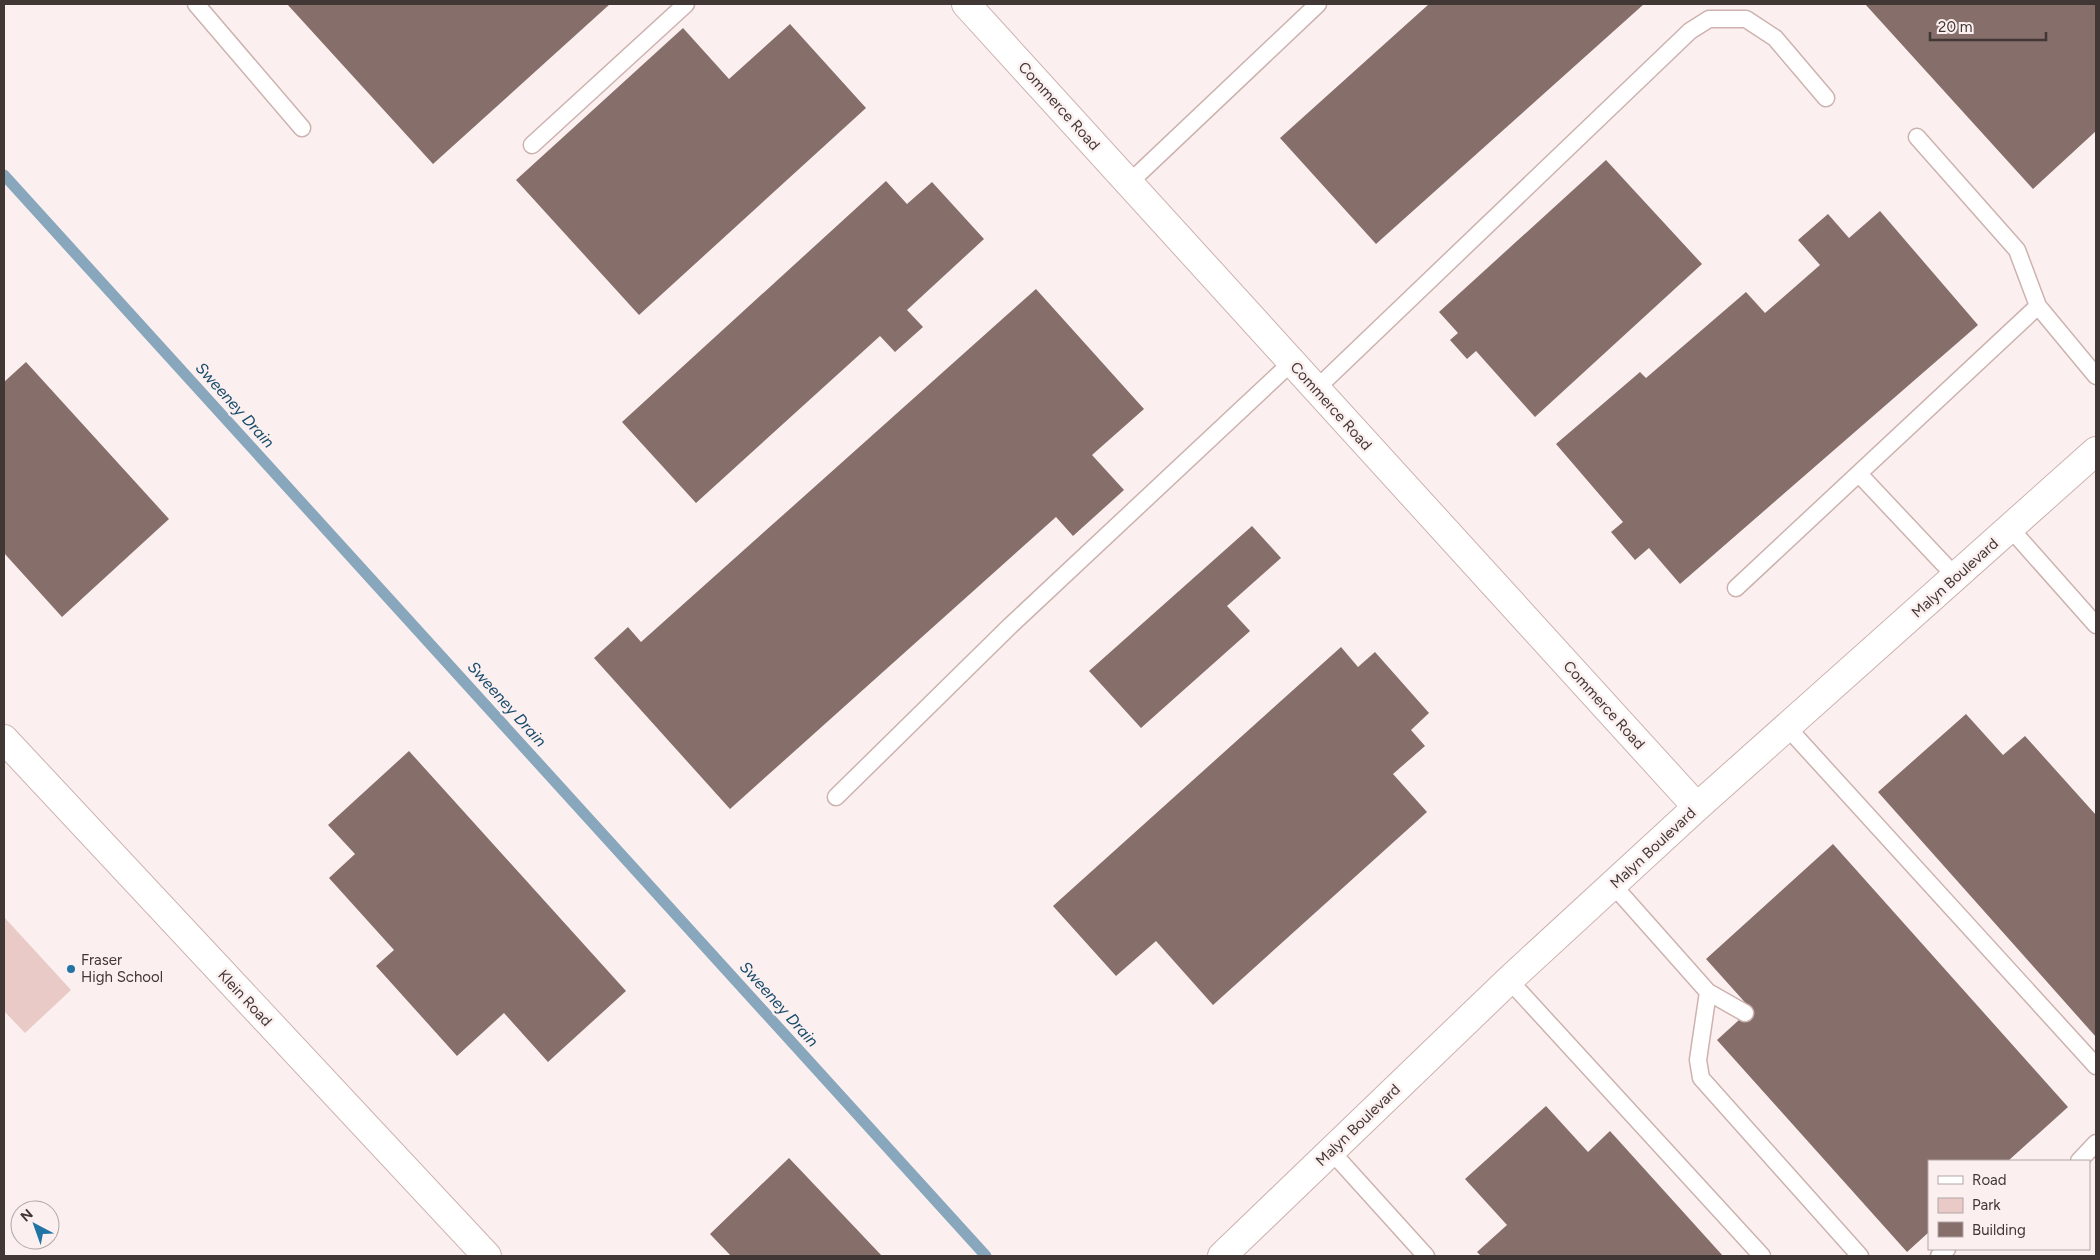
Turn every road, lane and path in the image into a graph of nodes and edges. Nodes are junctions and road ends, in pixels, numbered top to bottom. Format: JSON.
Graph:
{"nodes":[{"id":1,"x":196,"y":4,"type":"edge"},
{"id":2,"x":686,"y":4,"type":"edge"},
{"id":3,"x":966,"y":4,"type":"edge"},
{"id":4,"x":1318,"y":4,"type":"edge"},
{"id":5,"x":1826,"y":98,"type":"dead end"},
{"id":6,"x":302,"y":128,"type":"dead end"},
{"id":7,"x":1917,"y":137,"type":"dead end"},
{"id":8,"x":532,"y":145,"type":"dead end"},
{"id":9,"x":1129,"y":183,"type":"junction"},
{"id":10,"x":2038,"y":306,"type":"junction"},
{"id":11,"x":1292,"y":362,"type":"junction"},
{"id":12,"x":2096,"y":376,"type":"edge"},
{"id":13,"x":1316,"y":389,"type":"junction"},
{"id":14,"x":2096,"y":451,"type":"edge"},
{"id":15,"x":1860,"y":475,"type":"junction"},
{"id":16,"x":2010,"y":528,"type":"junction"},
{"id":17,"x":1956,"y":577,"type":"junction"},
{"id":18,"x":1736,"y":588,"type":"dead end"},
{"id":19,"x":2096,"y":625,"type":"edge"},
{"id":20,"x":1787,"y":727,"type":"junction"},
{"id":21,"x":4,"y":739,"type":"edge"},
{"id":22,"x":836,"y":797,"type":"dead end"},
{"id":23,"x":1697,"y":807,"type":"junction"},
{"id":24,"x":1613,"y":885,"type":"junction"},
{"id":25,"x":1509,"y":980,"type":"junction"},
{"id":26,"x":1708,"y":992,"type":"junction"},
{"id":27,"x":1745,"y":1013,"type":"dead end"},
{"id":28,"x":2096,"y":1066,"type":"edge"},
{"id":29,"x":2096,"y":1144,"type":"edge"},
{"id":30,"x":1331,"y":1151,"type":"junction"},
{"id":31,"x":2080,"y":1160,"type":"edge"},
{"id":32,"x":487,"y":1256,"type":"edge"},
{"id":33,"x":1222,"y":1256,"type":"edge"},
{"id":34,"x":1426,"y":1256,"type":"edge"},
{"id":35,"x":1762,"y":1256,"type":"edge"},
{"id":36,"x":1860,"y":1256,"type":"edge"}],
"edges":[{"from":1,"to":6,"type":"lane"},
{"from":2,"to":8,"type":"lane"},
{"from":3,"to":9,"type":"street","name":"Commerce Road"},
{"from":4,"to":9,"type":"lane"},
{"from":5,"to":13,"type":"lane"},
{"from":7,"to":10,"type":"lane"},
{"from":9,"to":11,"type":"street","name":"Commerce Road"},
{"from":10,"to":12,"type":"lane"},
{"from":10,"to":15,"type":"lane"},
{"from":11,"to":13,"type":"street","name":"Commerce Road"},
{"from":11,"to":22,"type":"lane"},
{"from":13,"to":23,"type":"street","name":"Commerce Road"},
{"from":14,"to":16,"type":"street","name":"Malyn Boulevard"},
{"from":15,"to":17,"type":"lane"},
{"from":15,"to":18,"type":"lane"},
{"from":16,"to":17,"type":"street","name":"Malyn Boulevard"},
{"from":16,"to":19,"type":"lane"},
{"from":17,"to":20,"type":"street","name":"Malyn Boulevard"},
{"from":20,"to":23,"type":"street","name":"Malyn Boulevard"},
{"from":20,"to":28,"type":"lane"},
{"from":21,"to":32,"type":"street","name":"Klein Road"},
{"from":23,"to":24,"type":"street","name":"Malyn Boulevard"},
{"from":24,"to":25,"type":"street","name":"Malyn Boulevard"},
{"from":24,"to":26,"type":"lane"},
{"from":25,"to":30,"type":"street","name":"Malyn Boulevard"},
{"from":25,"to":35,"type":"lane"},
{"from":26,"to":27,"type":"lane"},
{"from":26,"to":36,"type":"lane"},
{"from":29,"to":31,"type":"lane"},
{"from":30,"to":33,"type":"street","name":"Malyn Boulevard"},
{"from":30,"to":34,"type":"lane"}]}
